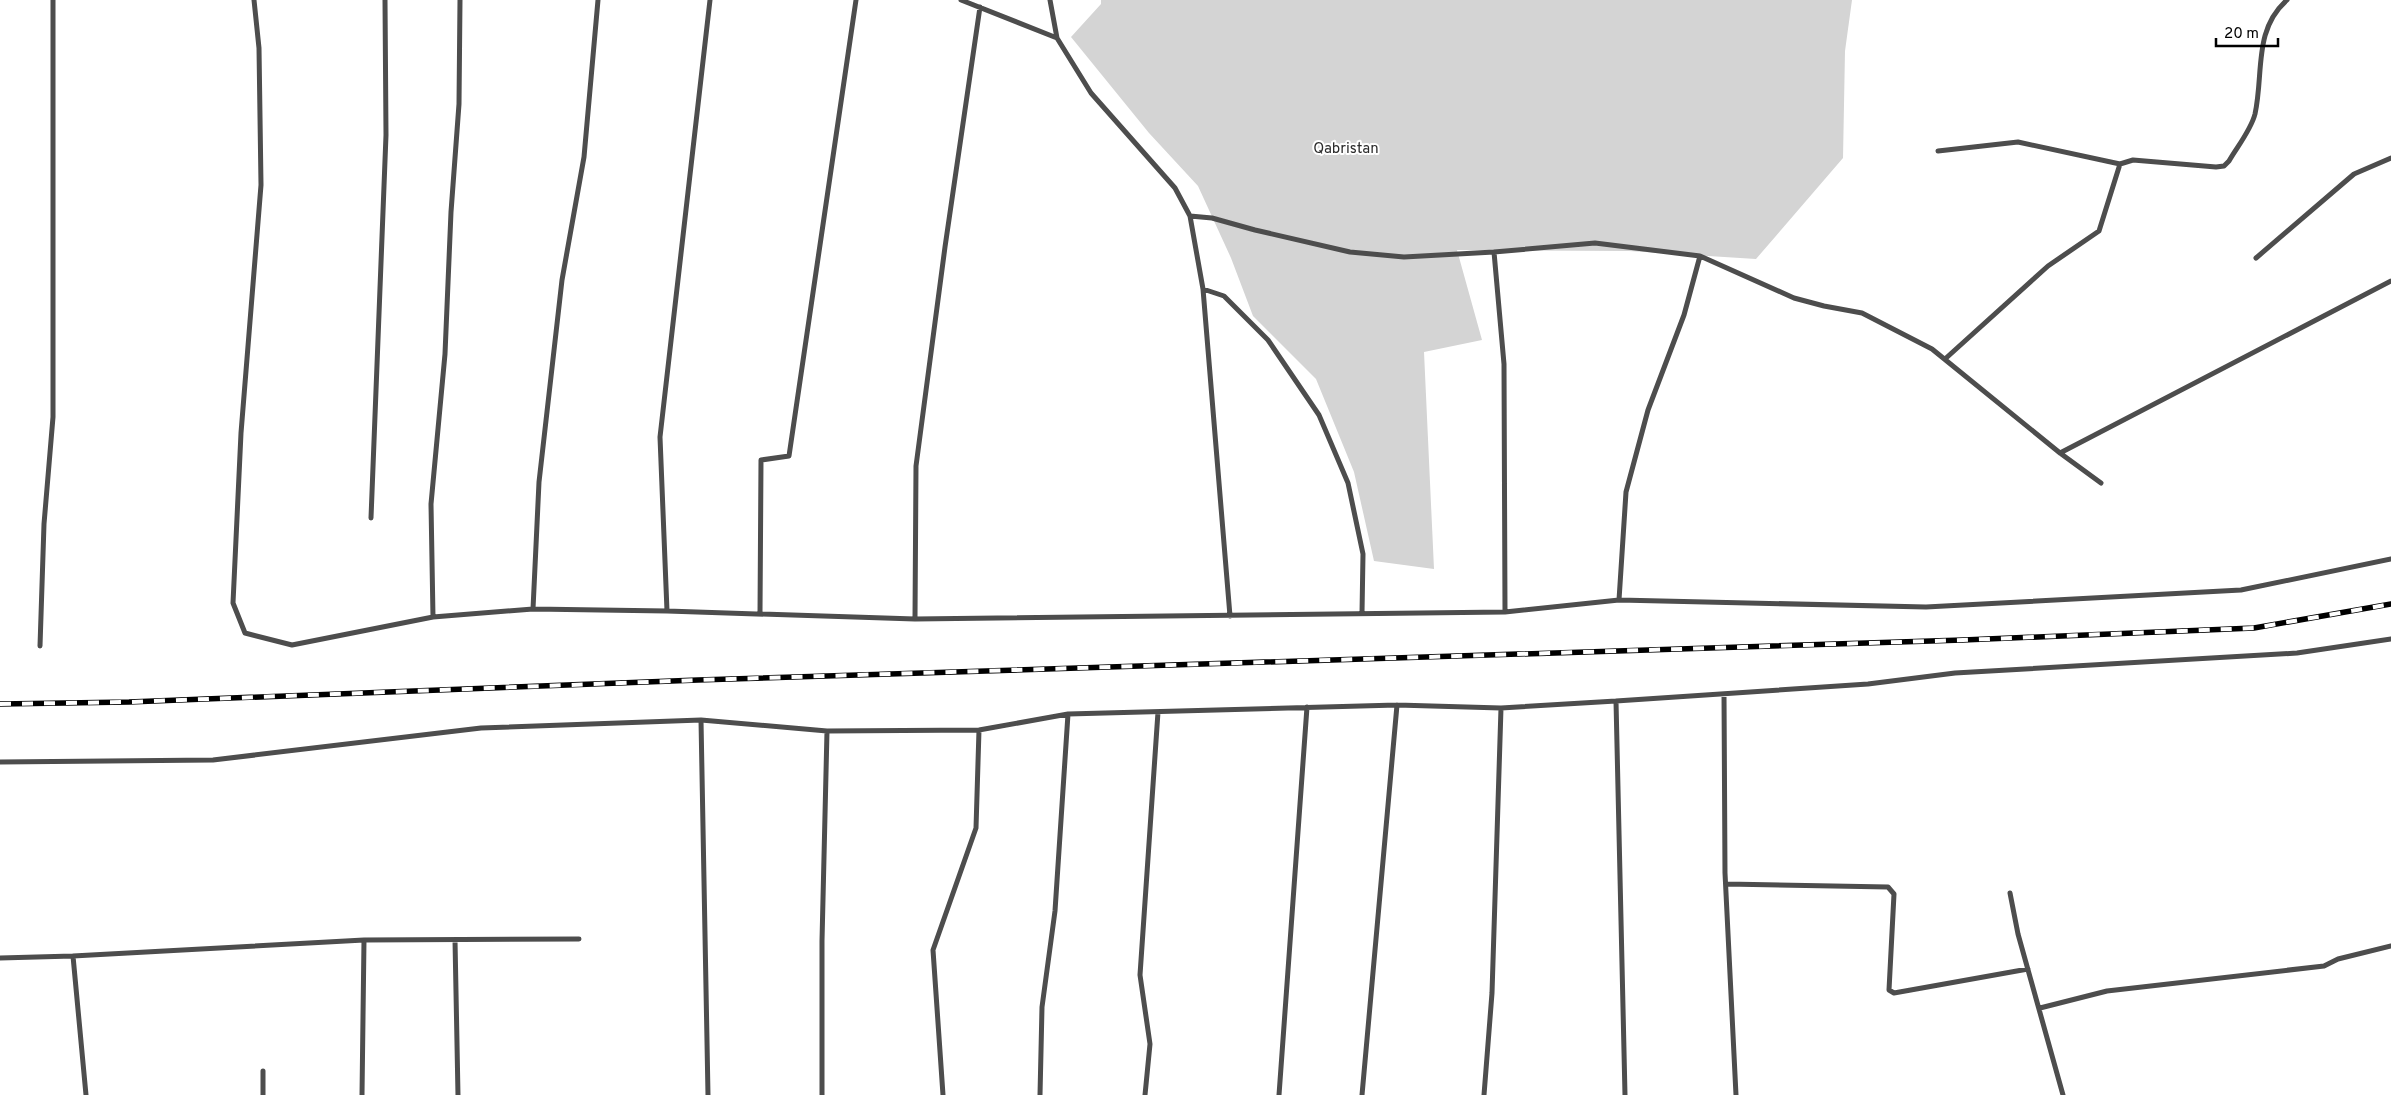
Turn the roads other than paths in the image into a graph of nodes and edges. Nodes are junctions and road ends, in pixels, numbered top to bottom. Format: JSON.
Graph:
{"nodes":[{"id":1,"x":53,"y":0,"type":"edge"},
{"id":2,"x":254,"y":0,"type":"edge"},
{"id":3,"x":385,"y":0,"type":"edge"},
{"id":4,"x":460,"y":0,"type":"edge"},
{"id":5,"x":598,"y":0,"type":"edge"},
{"id":6,"x":710,"y":0,"type":"edge"},
{"id":7,"x":856,"y":0,"type":"edge"},
{"id":8,"x":961,"y":0,"type":"edge"},
{"id":9,"x":1050,"y":0,"type":"edge"},
{"id":10,"x":2287,"y":0,"type":"edge"},
{"id":11,"x":980,"y":7,"type":"junction"},
{"id":12,"x":1057,"y":38,"type":"junction"},
{"id":13,"x":1938,"y":151,"type":"dead end"},
{"id":14,"x":2391,"y":158,"type":"edge"},
{"id":15,"x":2120,"y":164,"type":"junction"},
{"id":16,"x":1190,"y":216,"type":"junction"},
{"id":17,"x":1494,"y":252,"type":"junction"},
{"id":18,"x":1700,"y":256,"type":"junction"},
{"id":19,"x":2256,"y":258,"type":"dead end"},
{"id":20,"x":2391,"y":281,"type":"edge"},
{"id":21,"x":1203,"y":288,"type":"junction"},
{"id":22,"x":1945,"y":359,"type":"junction"},
{"id":23,"x":2060,"y":453,"type":"junction"},
{"id":24,"x":2102,"y":483,"type":"dead end"},
{"id":25,"x":370,"y":518,"type":"dead end"},
{"id":26,"x":2391,"y":559,"type":"edge"},
{"id":27,"x":1619,"y":600,"type":"junction"},
{"id":28,"x":533,"y":609,"type":"junction"},
{"id":29,"x":666,"y":611,"type":"junction"},
{"id":30,"x":1505,"y":612,"type":"junction"},
{"id":31,"x":1362,"y":613,"type":"junction"},
{"id":32,"x":760,"y":614,"type":"junction"},
{"id":33,"x":1230,"y":616,"type":"junction"},
{"id":34,"x":433,"y":617,"type":"junction"},
{"id":35,"x":915,"y":620,"type":"junction"},
{"id":36,"x":2391,"y":639,"type":"edge"},
{"id":37,"x":40,"y":646,"type":"dead end"},
{"id":38,"x":1724,"y":694,"type":"junction"},
{"id":39,"x":1616,"y":701,"type":"junction"},
{"id":40,"x":1397,"y":705,"type":"junction"},
{"id":41,"x":1307,"y":707,"type":"junction"},
{"id":42,"x":1501,"y":708,"type":"junction"},
{"id":43,"x":1158,"y":712,"type":"junction"},
{"id":44,"x":1068,"y":714,"type":"junction"},
{"id":45,"x":700,"y":720,"type":"junction"},
{"id":46,"x":979,"y":730,"type":"junction"},
{"id":47,"x":827,"y":731,"type":"junction"},
{"id":48,"x":0,"y":762,"type":"edge"},
{"id":49,"x":1726,"y":884,"type":"junction"},
{"id":50,"x":2010,"y":893,"type":"dead end"},
{"id":51,"x":578,"y":939,"type":"dead end"},
{"id":52,"x":364,"y":940,"type":"junction"},
{"id":53,"x":454,"y":940,"type":"junction"},
{"id":54,"x":2391,"y":946,"type":"edge"},
{"id":55,"x":73,"y":956,"type":"junction"},
{"id":56,"x":0,"y":958,"type":"edge"},
{"id":57,"x":2028,"y":968,"type":"junction"},
{"id":58,"x":2040,"y":1008,"type":"junction"},
{"id":59,"x":263,"y":1071,"type":"dead end"},
{"id":60,"x":86,"y":1095,"type":"edge"},
{"id":61,"x":264,"y":1095,"type":"edge"},
{"id":62,"x":362,"y":1095,"type":"edge"},
{"id":63,"x":458,"y":1095,"type":"edge"},
{"id":64,"x":708,"y":1095,"type":"edge"},
{"id":65,"x":822,"y":1095,"type":"edge"},
{"id":66,"x":943,"y":1095,"type":"edge"},
{"id":67,"x":1040,"y":1095,"type":"edge"},
{"id":68,"x":1145,"y":1095,"type":"edge"},
{"id":69,"x":1279,"y":1095,"type":"edge"},
{"id":70,"x":1362,"y":1095,"type":"edge"},
{"id":71,"x":1484,"y":1095,"type":"edge"},
{"id":72,"x":1625,"y":1095,"type":"edge"},
{"id":73,"x":1736,"y":1095,"type":"edge"},
{"id":74,"x":2063,"y":1095,"type":"edge"}],
"edges":[{"from":1,"to":37,"type":"street"},
{"from":2,"to":34,"type":"street"},
{"from":3,"to":25,"type":"street"},
{"from":4,"to":34,"type":"street"},
{"from":5,"to":28,"type":"street"},
{"from":6,"to":29,"type":"street"},
{"from":7,"to":32,"type":"street"},
{"from":8,"to":11,"type":"street"},
{"from":9,"to":12,"type":"street"},
{"from":10,"to":15,"type":"street"},
{"from":11,"to":12,"type":"street"},
{"from":11,"to":35,"type":"street"},
{"from":12,"to":16,"type":"street"},
{"from":13,"to":15,"type":"street"},
{"from":14,"to":19,"type":"street"},
{"from":15,"to":22,"type":"street"},
{"from":16,"to":17,"type":"street"},
{"from":16,"to":21,"type":"street"},
{"from":17,"to":18,"type":"street"},
{"from":17,"to":30,"type":"street"},
{"from":18,"to":22,"type":"street"},
{"from":18,"to":27,"type":"street"},
{"from":20,"to":23,"type":"street"},
{"from":21,"to":31,"type":"street"},
{"from":21,"to":33,"type":"street"},
{"from":22,"to":23,"type":"street"},
{"from":23,"to":24,"type":"street"},
{"from":26,"to":27,"type":"street"},
{"from":27,"to":30,"type":"street"},
{"from":28,"to":29,"type":"street"},
{"from":28,"to":34,"type":"street"},
{"from":29,"to":32,"type":"street"},
{"from":30,"to":31,"type":"street"},
{"from":31,"to":33,"type":"street"},
{"from":32,"to":35,"type":"street"},
{"from":33,"to":35,"type":"street"},
{"from":36,"to":38,"type":"street"},
{"from":38,"to":39,"type":"street"},
{"from":38,"to":49,"type":"street"},
{"from":39,"to":42,"type":"street"},
{"from":39,"to":72,"type":"street"},
{"from":40,"to":41,"type":"street"},
{"from":40,"to":42,"type":"street"},
{"from":40,"to":70,"type":"street"},
{"from":41,"to":43,"type":"street"},
{"from":41,"to":69,"type":"street"},
{"from":42,"to":71,"type":"street"},
{"from":43,"to":44,"type":"street"},
{"from":43,"to":68,"type":"street"},
{"from":44,"to":46,"type":"street"},
{"from":44,"to":67,"type":"street"},
{"from":45,"to":47,"type":"street"},
{"from":45,"to":48,"type":"street"},
{"from":45,"to":64,"type":"street"},
{"from":46,"to":47,"type":"street"},
{"from":46,"to":66,"type":"street"},
{"from":47,"to":65,"type":"street"},
{"from":49,"to":57,"type":"street"},
{"from":49,"to":73,"type":"street"},
{"from":50,"to":57,"type":"street"},
{"from":51,"to":53,"type":"street"},
{"from":52,"to":53,"type":"street"},
{"from":52,"to":55,"type":"street"},
{"from":52,"to":62,"type":"street"},
{"from":53,"to":63,"type":"street"},
{"from":54,"to":58,"type":"street"},
{"from":55,"to":56,"type":"street"},
{"from":55,"to":60,"type":"street"},
{"from":57,"to":58,"type":"street"},
{"from":58,"to":74,"type":"street"},
{"from":59,"to":61,"type":"street"}]}
